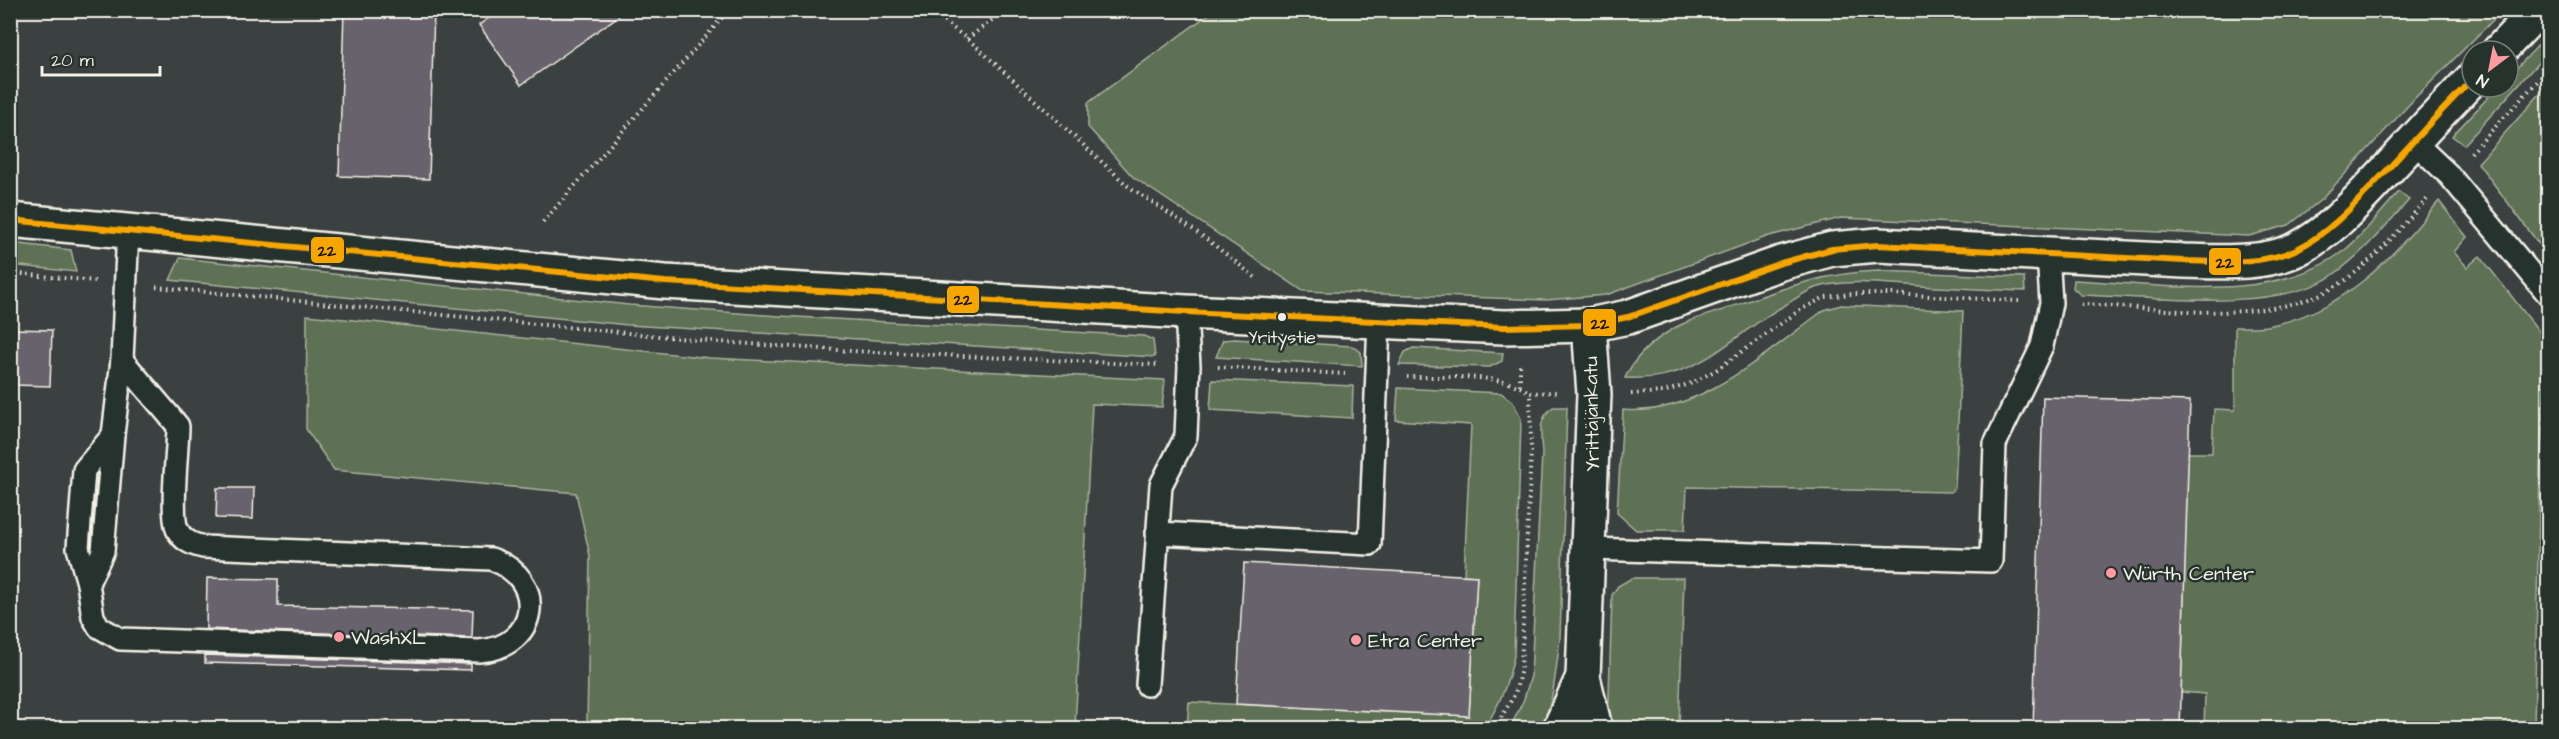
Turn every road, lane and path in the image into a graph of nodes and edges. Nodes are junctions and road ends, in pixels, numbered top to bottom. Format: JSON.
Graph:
{"nodes":[{"id":1,"x":729,"y":10,"type":"edge"},
{"id":2,"x":930,"y":10,"type":"edge"},
{"id":3,"x":1005,"y":10,"type":"edge"},
{"id":4,"x":2538,"y":10,"type":"edge"},
{"id":5,"x":967,"y":39,"type":"junction"},
{"id":6,"x":2510,"y":39,"type":"edge"},
{"id":7,"x":2460,"y":92,"type":"edge"},
{"id":8,"x":2413,"y":141,"type":"junction"},
{"id":9,"x":10,"y":220,"type":"edge"},
{"id":10,"x":543,"y":222,"type":"dead end"},
{"id":11,"x":128,"y":230,"type":"junction"},
{"id":12,"x":2048,"y":253,"type":"junction"},
{"id":13,"x":10,"y":273,"type":"edge"},
{"id":14,"x":1259,"y":280,"type":"dead end"},
{"id":15,"x":124,"y":284,"type":"junction"},
{"id":16,"x":2548,"y":294,"type":"edge"},
{"id":17,"x":1186,"y":312,"type":"junction"},
{"id":18,"x":1379,"y":321,"type":"junction"},
{"id":19,"x":1589,"y":326,"type":"junction"},
{"id":20,"x":122,"y":360,"type":"junction"},
{"id":21,"x":1189,"y":366,"type":"junction"},
{"id":22,"x":1378,"y":376,"type":"junction"},
{"id":23,"x":1530,"y":393,"type":"junction"},
{"id":24,"x":1593,"y":394,"type":"junction"},
{"id":25,"x":113,"y":435,"type":"junction"},
{"id":26,"x":1157,"y":533,"type":"junction"},
{"id":27,"x":1590,"y":549,"type":"junction"},
{"id":28,"x":88,"y":583,"type":"junction"},
{"id":29,"x":1583,"y":677,"type":"junction"},
{"id":30,"x":1146,"y":685,"type":"dead end"},
{"id":31,"x":1495,"y":729,"type":"edge"},
{"id":32,"x":1560,"y":729,"type":"edge"},
{"id":33,"x":1595,"y":729,"type":"edge"}],
"edges":[{"from":1,"to":10,"type":"path"},
{"from":2,"to":5,"type":"path"},
{"from":3,"to":5,"type":"path"},
{"from":4,"to":6,"type":"street"},
{"from":5,"to":14,"type":"path"},
{"from":7,"to":8,"type":"street"},
{"from":8,"to":12,"type":"street"},
{"from":8,"to":16,"type":"lane"},
{"from":9,"to":11,"type":"street"},
{"from":11,"to":15,"type":"lane"},
{"from":11,"to":17,"type":"street"},
{"from":12,"to":19,"type":"street"},
{"from":12,"to":27,"type":"lane"},
{"from":13,"to":15,"type":"path"},
{"from":15,"to":20,"type":"lane"},
{"from":15,"to":21,"type":"path"},
{"from":17,"to":18,"type":"street"},
{"from":17,"to":21,"type":"lane"},
{"from":18,"to":19,"type":"street"},
{"from":18,"to":22,"type":"lane"},
{"from":19,"to":24,"type":"street","name":"Yrittäjänkatu"},
{"from":20,"to":25,"type":"lane"},
{"from":20,"to":28,"type":"lane"},
{"from":21,"to":22,"type":"path"},
{"from":21,"to":26,"type":"lane"},
{"from":22,"to":23,"type":"path"},
{"from":22,"to":26,"type":"lane"},
{"from":23,"to":24,"type":"path"},
{"from":23,"to":31,"type":"path"},
{"from":24,"to":27,"type":"street","name":"Yrittäjänkatu"},
{"from":25,"to":28,"type":"lane"},
{"from":25,"to":28,"type":"lane"},
{"from":26,"to":30,"type":"lane"},
{"from":27,"to":29,"type":"street","name":"Yrittäjänkatu"},
{"from":29,"to":32,"type":"street","name":"Yrittäjänkatu"},
{"from":29,"to":33,"type":"street","name":"Yrittäjänkatu"}]}
